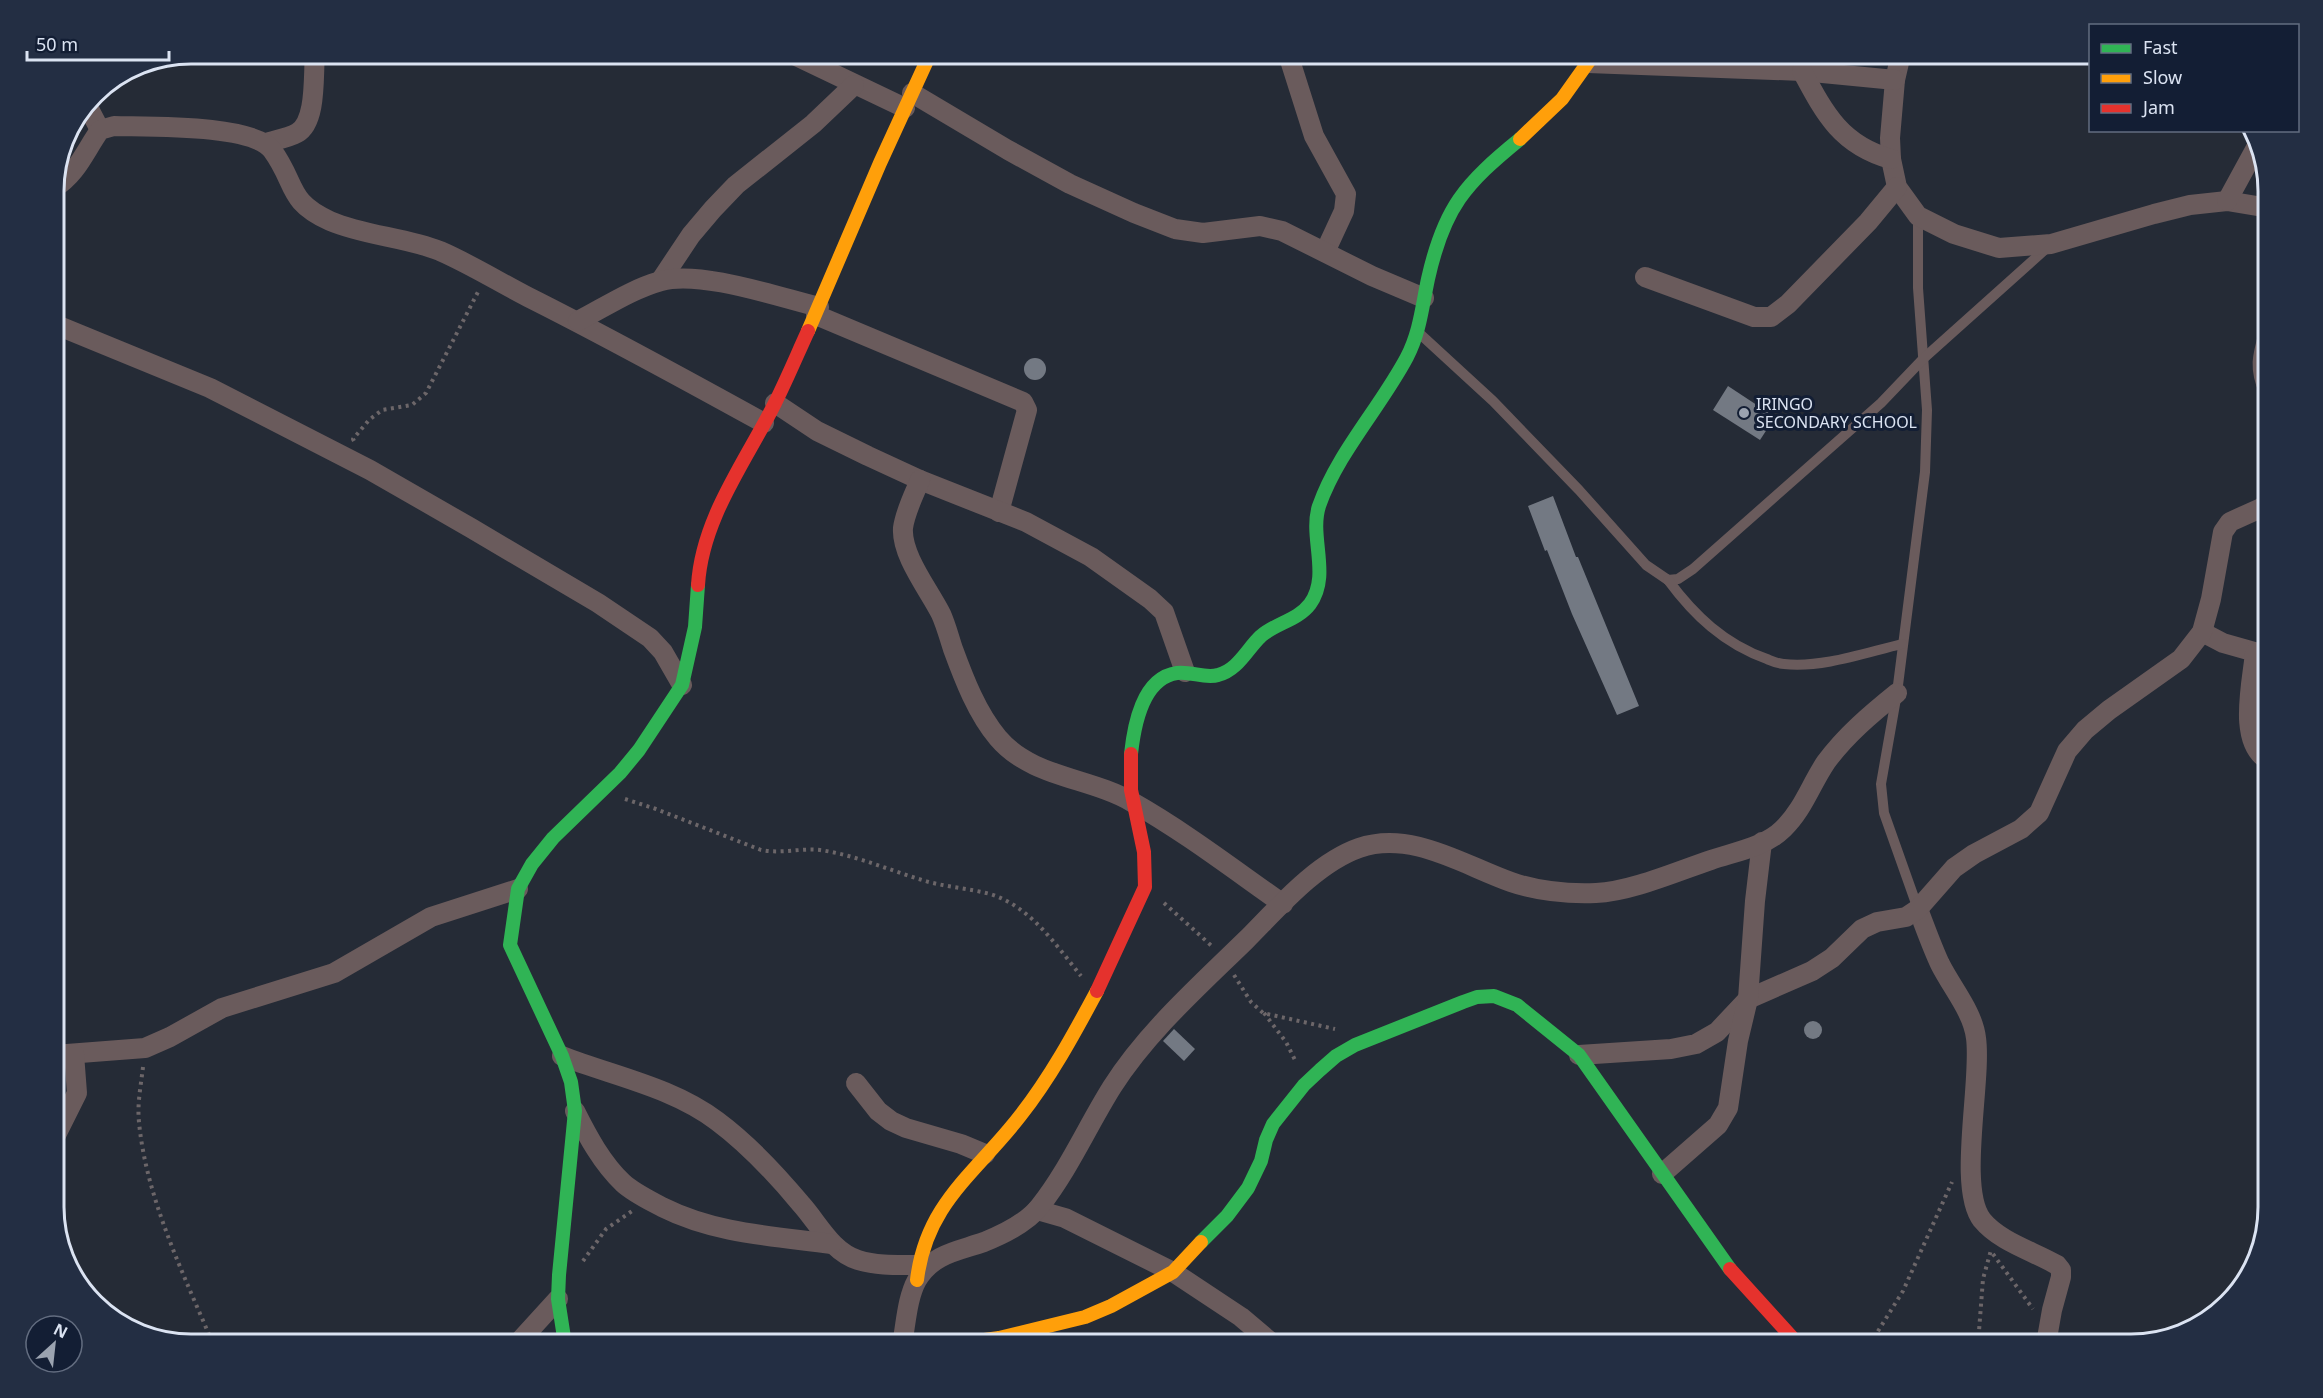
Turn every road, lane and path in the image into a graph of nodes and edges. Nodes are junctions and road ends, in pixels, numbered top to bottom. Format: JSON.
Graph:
{"nodes":[{"id":1,"x":314,"y":64,"type":"edge"},
{"id":2,"x":811,"y":64,"type":"edge"},
{"id":3,"x":925,"y":64,"type":"edge"},
{"id":4,"x":1291,"y":64,"type":"edge"},
{"id":5,"x":1588,"y":64,"type":"edge"},
{"id":6,"x":1679,"y":64,"type":"edge"},
{"id":7,"x":1899,"y":64,"type":"edge"},
{"id":8,"x":1802,"y":71,"type":"junction"},
{"id":9,"x":1895,"y":80,"type":"junction"},
{"id":10,"x":854,"y":86,"type":"junction"},
{"id":11,"x":908,"y":101,"type":"junction"},
{"id":12,"x":92,"y":114,"type":"edge"},
{"id":13,"x":100,"y":130,"type":"junction"},
{"id":14,"x":266,"y":143,"type":"junction"},
{"id":15,"x":2253,"y":155,"type":"edge"},
{"id":16,"x":1891,"y":159,"type":"junction"},
{"id":17,"x":65,"y":181,"type":"edge"},
{"id":18,"x":1897,"y":188,"type":"junction"},
{"id":19,"x":2227,"y":201,"type":"junction"},
{"id":20,"x":2258,"y":206,"type":"edge"},
{"id":21,"x":1918,"y":216,"type":"junction"},
{"id":22,"x":2051,"y":244,"type":"junction"},
{"id":23,"x":1325,"y":252,"type":"junction"},
{"id":24,"x":487,"y":275,"type":"junction"},
{"id":25,"x":1645,"y":277,"type":"dead end"},
{"id":26,"x":662,"y":280,"type":"junction"},
{"id":27,"x":1424,"y":298,"type":"junction"},
{"id":28,"x":818,"y":311,"type":"junction"},
{"id":29,"x":578,"y":321,"type":"junction"},
{"id":30,"x":65,"y":329,"type":"edge"},
{"id":31,"x":1418,"y":332,"type":"junction"},
{"id":32,"x":1924,"y":358,"type":"junction"},
{"id":33,"x":775,"y":403,"type":"junction"},
{"id":34,"x":764,"y":423,"type":"junction"},
{"id":35,"x":370,"y":470,"type":"junction"},
{"id":36,"x":920,"y":480,"type":"junction"},
{"id":37,"x":2258,"y":509,"type":"edge"},
{"id":38,"x":999,"y":512,"type":"junction"},
{"id":39,"x":1668,"y":580,"type":"junction"},
{"id":40,"x":2202,"y":632,"type":"junction"},
{"id":41,"x":1902,"y":645,"type":"junction"},
{"id":42,"x":2258,"y":654,"type":"edge"},
{"id":43,"x":1185,"y":672,"type":"junction"},
{"id":44,"x":2258,"y":676,"type":"edge"},
{"id":45,"x":682,"y":685,"type":"junction"},
{"id":46,"x":1897,"y":693,"type":"junction"},
{"id":47,"x":2258,"y":750,"type":"edge"},
{"id":48,"x":601,"y":792,"type":"junction"},
{"id":49,"x":1132,"y":802,"type":"junction"},
{"id":50,"x":1762,"y":843,"type":"junction"},
{"id":51,"x":1145,"y":887,"type":"junction"},
{"id":52,"x":518,"y":890,"type":"junction"},
{"id":53,"x":1283,"y":904,"type":"junction"},
{"id":54,"x":1918,"y":909,"type":"junction"},
{"id":55,"x":1226,"y":960,"type":"junction"},
{"id":56,"x":1095,"y":994,"type":"junction"},
{"id":57,"x":1748,"y":999,"type":"junction"},
{"id":58,"x":1263,"y":1013,"type":"junction"},
{"id":59,"x":1336,"y":1029,"type":"dead end"},
{"id":60,"x":145,"y":1048,"type":"junction"},
{"id":61,"x":65,"y":1054,"type":"edge"},
{"id":62,"x":74,"y":1054,"type":"junction"},
{"id":63,"x":1579,"y":1054,"type":"junction"},
{"id":64,"x":562,"y":1056,"type":"junction"},
{"id":65,"x":856,"y":1083,"type":"dead end"},
{"id":66,"x":1304,"y":1085,"type":"junction"},
{"id":67,"x":575,"y":1111,"type":"junction"},
{"id":68,"x":65,"y":1117,"type":"edge"},
{"id":69,"x":985,"y":1154,"type":"junction"},
{"id":70,"x":1662,"y":1174,"type":"junction"},
{"id":71,"x":1953,"y":1179,"type":"dead end"},
{"id":72,"x":647,"y":1199,"type":"junction"},
{"id":73,"x":1037,"y":1210,"type":"junction"},
{"id":74,"x":1982,"y":1219,"type":"junction"},
{"id":75,"x":832,"y":1244,"type":"junction"},
{"id":76,"x":1991,"y":1250,"type":"junction"},
{"id":77,"x":917,"y":1272,"type":"junction"},
{"id":78,"x":1173,"y":1272,"type":"junction"},
{"id":79,"x":559,"y":1275,"type":"junction"},
{"id":80,"x":558,"y":1299,"type":"junction"},
{"id":81,"x":209,"y":1334,"type":"edge"},
{"id":82,"x":526,"y":1334,"type":"edge"},
{"id":83,"x":563,"y":1334,"type":"edge"},
{"id":84,"x":904,"y":1334,"type":"edge"},
{"id":85,"x":1015,"y":1334,"type":"edge"},
{"id":86,"x":1261,"y":1334,"type":"edge"},
{"id":87,"x":1789,"y":1334,"type":"edge"},
{"id":88,"x":1876,"y":1334,"type":"edge"},
{"id":89,"x":1979,"y":1334,"type":"edge"},
{"id":90,"x":2044,"y":1334,"type":"edge"},
{"id":91,"x":2048,"y":1334,"type":"edge"}],
"edges":[{"from":1,"to":14,"type":"street"},
{"from":2,"to":10,"type":"street"},
{"from":3,"to":11,"type":"street"},
{"from":4,"to":23,"type":"street"},
{"from":5,"to":27,"type":"street"},
{"from":6,"to":8,"type":"street"},
{"from":7,"to":9,"type":"street"},
{"from":8,"to":9,"type":"street"},
{"from":8,"to":16,"type":"street"},
{"from":9,"to":16,"type":"street"},
{"from":10,"to":11,"type":"street"},
{"from":10,"to":26,"type":"street"},
{"from":11,"to":23,"type":"street"},
{"from":11,"to":28,"type":"street"},
{"from":12,"to":13,"type":"street"},
{"from":13,"to":14,"type":"street"},
{"from":13,"to":17,"type":"street"},
{"from":14,"to":24,"type":"street"},
{"from":15,"to":19,"type":"street"},
{"from":16,"to":18,"type":"street"},
{"from":18,"to":21,"type":"street"},
{"from":18,"to":25,"type":"street"},
{"from":19,"to":20,"type":"street"},
{"from":19,"to":22,"type":"street"},
{"from":21,"to":22,"type":"street"},
{"from":21,"to":32,"type":"lane"},
{"from":22,"to":32,"type":"lane"},
{"from":23,"to":27,"type":"street"},
{"from":24,"to":29,"type":"street"},
{"from":24,"to":35,"type":"path"},
{"from":26,"to":28,"type":"street"},
{"from":26,"to":29,"type":"street"},
{"from":27,"to":31,"type":"street"},
{"from":28,"to":33,"type":"street"},
{"from":28,"to":38,"type":"street"},
{"from":29,"to":34,"type":"street"},
{"from":30,"to":35,"type":"street"},
{"from":31,"to":39,"type":"lane"},
{"from":31,"to":43,"type":"street"},
{"from":32,"to":39,"type":"lane"},
{"from":32,"to":41,"type":"lane"},
{"from":33,"to":34,"type":"street"},
{"from":33,"to":36,"type":"street"},
{"from":34,"to":45,"type":"street"},
{"from":35,"to":45,"type":"street"},
{"from":36,"to":38,"type":"street"},
{"from":36,"to":49,"type":"street"},
{"from":37,"to":40,"type":"street"},
{"from":38,"to":43,"type":"street"},
{"from":39,"to":41,"type":"lane"},
{"from":40,"to":42,"type":"street"},
{"from":40,"to":54,"type":"street"},
{"from":41,"to":46,"type":"lane"},
{"from":43,"to":49,"type":"street"},
{"from":44,"to":47,"type":"street"},
{"from":45,"to":48,"type":"street"},
{"from":46,"to":50,"type":"street"},
{"from":46,"to":54,"type":"lane"},
{"from":48,"to":52,"type":"street"},
{"from":48,"to":56,"type":"path"},
{"from":49,"to":51,"type":"street"},
{"from":49,"to":53,"type":"street"},
{"from":50,"to":53,"type":"street"},
{"from":50,"to":57,"type":"street"},
{"from":51,"to":55,"type":"path"},
{"from":51,"to":56,"type":"street"},
{"from":52,"to":60,"type":"street"},
{"from":52,"to":64,"type":"street"},
{"from":53,"to":55,"type":"street"},
{"from":54,"to":57,"type":"street"},
{"from":54,"to":74,"type":"street"},
{"from":55,"to":58,"type":"path"},
{"from":55,"to":73,"type":"street"},
{"from":56,"to":69,"type":"street"},
{"from":57,"to":63,"type":"street"},
{"from":57,"to":70,"type":"street"},
{"from":58,"to":59,"type":"path"},
{"from":58,"to":66,"type":"path"},
{"from":60,"to":62,"type":"street"},
{"from":60,"to":81,"type":"path"},
{"from":61,"to":62,"type":"street"},
{"from":62,"to":68,"type":"street"},
{"from":63,"to":66,"type":"street"},
{"from":63,"to":70,"type":"street"},
{"from":64,"to":67,"type":"street"},
{"from":64,"to":75,"type":"street"},
{"from":65,"to":69,"type":"street"},
{"from":66,"to":78,"type":"street"},
{"from":67,"to":72,"type":"street"},
{"from":67,"to":79,"type":"street"},
{"from":69,"to":77,"type":"street"},
{"from":70,"to":87,"type":"street"},
{"from":71,"to":88,"type":"path"},
{"from":72,"to":75,"type":"street"},
{"from":72,"to":79,"type":"path"},
{"from":73,"to":77,"type":"street"},
{"from":73,"to":78,"type":"street"},
{"from":74,"to":76,"type":"path"},
{"from":74,"to":91,"type":"street"},
{"from":75,"to":77,"type":"street"},
{"from":76,"to":89,"type":"path"},
{"from":76,"to":90,"type":"path"},
{"from":77,"to":84,"type":"street"},
{"from":78,"to":85,"type":"street"},
{"from":78,"to":86,"type":"street"},
{"from":79,"to":80,"type":"street"},
{"from":80,"to":82,"type":"street"},
{"from":80,"to":83,"type":"street"}]}
